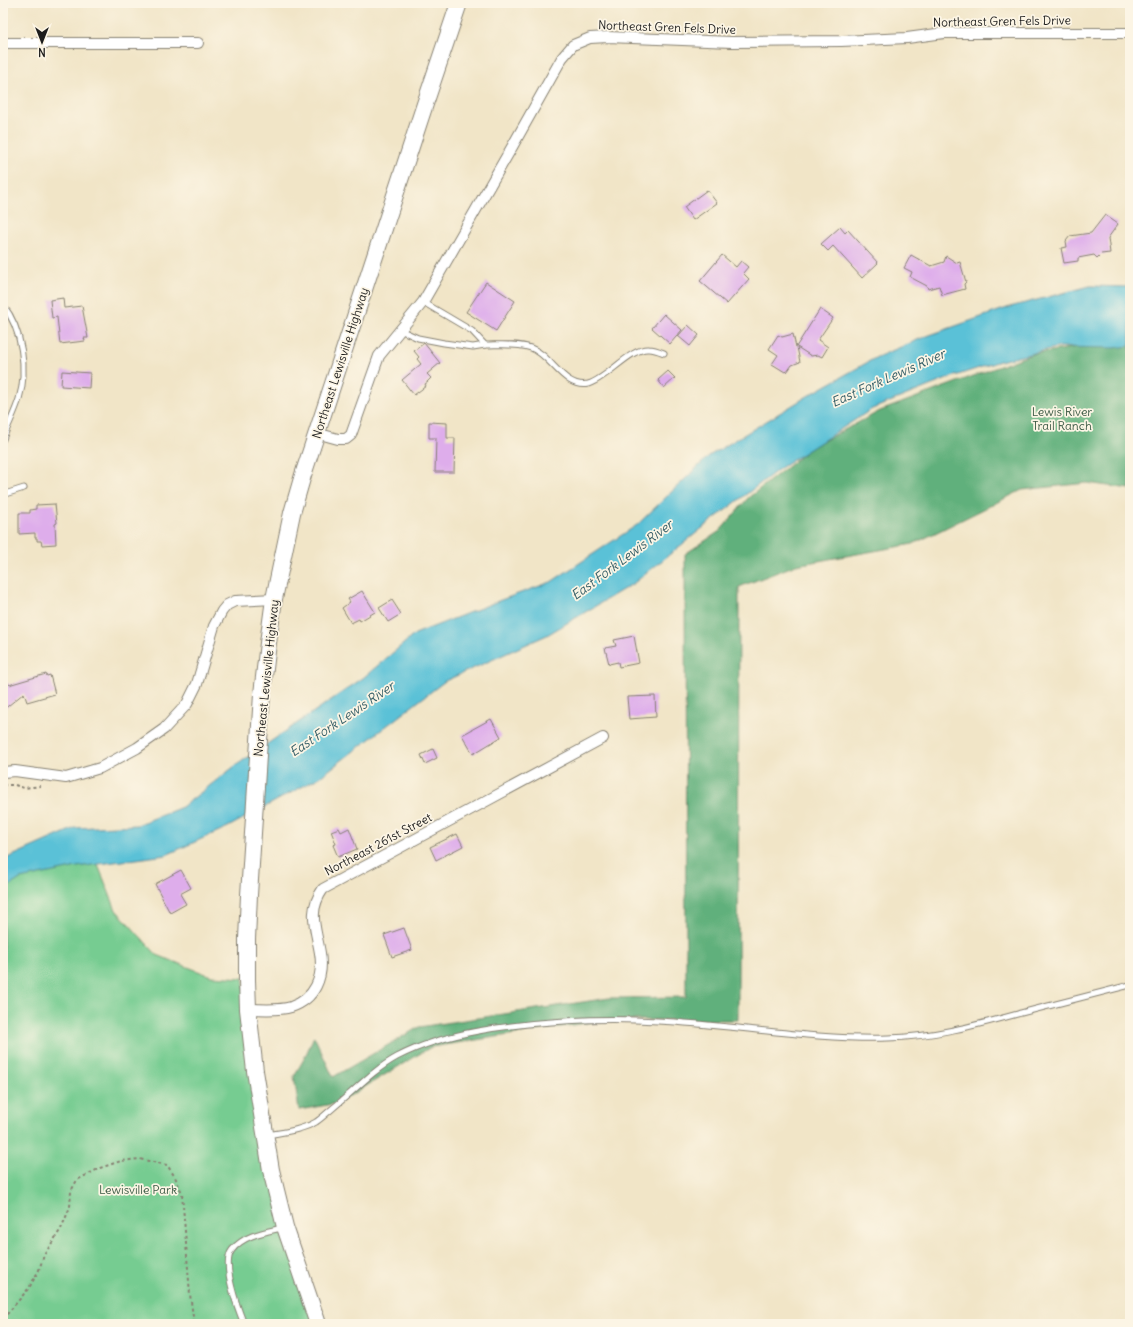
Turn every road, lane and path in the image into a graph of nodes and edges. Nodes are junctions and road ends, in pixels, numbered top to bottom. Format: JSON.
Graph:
{"nodes":[{"id":1,"x":459,"y":3,"type":"edge"},
{"id":2,"x":1130,"y":33,"type":"edge"},
{"id":3,"x":3,"y":43,"type":"edge"},
{"id":4,"x":198,"y":43,"type":"dead end"},
{"id":5,"x":423,"y":302,"type":"junction"},
{"id":6,"x":3,"y":305,"type":"edge"},
{"id":7,"x":400,"y":330,"type":"junction"},
{"id":8,"x":485,"y":345,"type":"junction"},
{"id":9,"x":664,"y":353,"type":"dead end"},
{"id":10,"x":316,"y":433,"type":"junction"},
{"id":11,"x":3,"y":439,"type":"edge"},
{"id":12,"x":24,"y":488,"type":"dead end"},
{"id":13,"x":3,"y":493,"type":"edge"},
{"id":14,"x":274,"y":599,"type":"junction"},
{"id":15,"x":602,"y":738,"type":"dead end"},
{"id":16,"x":3,"y":772,"type":"edge"},
{"id":17,"x":1130,"y":985,"type":"edge"},
{"id":18,"x":248,"y":1009,"type":"junction"},
{"id":19,"x":265,"y":1136,"type":"junction"},
{"id":20,"x":285,"y":1227,"type":"junction"},
{"id":21,"x":3,"y":1319,"type":"edge"},
{"id":22,"x":194,"y":1324,"type":"edge"},
{"id":23,"x":244,"y":1324,"type":"edge"},
{"id":24,"x":318,"y":1324,"type":"edge"}],
"edges":[{"from":1,"to":10,"type":"main road","name":"Northeast Lewisville Highway"},
{"from":2,"to":5,"type":"street","name":"Northeast Gren Fels Drive"},
{"from":3,"to":4,"type":"street"},
{"from":5,"to":7,"type":"street","name":"Northeast Gren Fels Drive"},
{"from":5,"to":8,"type":"lane"},
{"from":6,"to":11,"type":"lane"},
{"from":7,"to":8,"type":"lane"},
{"from":7,"to":10,"type":"street","name":"Northeast Gren Fels Drive"},
{"from":8,"to":9,"type":"lane"},
{"from":10,"to":14,"type":"main road","name":"Northeast Lewisville Highway"},
{"from":12,"to":13,"type":"lane"},
{"from":14,"to":16,"type":"street"},
{"from":14,"to":18,"type":"main road","name":"Northeast Lewisville Highway"},
{"from":15,"to":18,"type":"street","name":"Northeast 261st Street"},
{"from":17,"to":19,"type":"lane"},
{"from":18,"to":19,"type":"main road","name":"Northeast Lewisville Highway"},
{"from":19,"to":20,"type":"main road","name":"Northeast Lewisville Highway"},
{"from":20,"to":23,"type":"lane"},
{"from":20,"to":24,"type":"main road","name":"Northeast Lewisville Highway"},
{"from":21,"to":22,"type":"path"}]}
